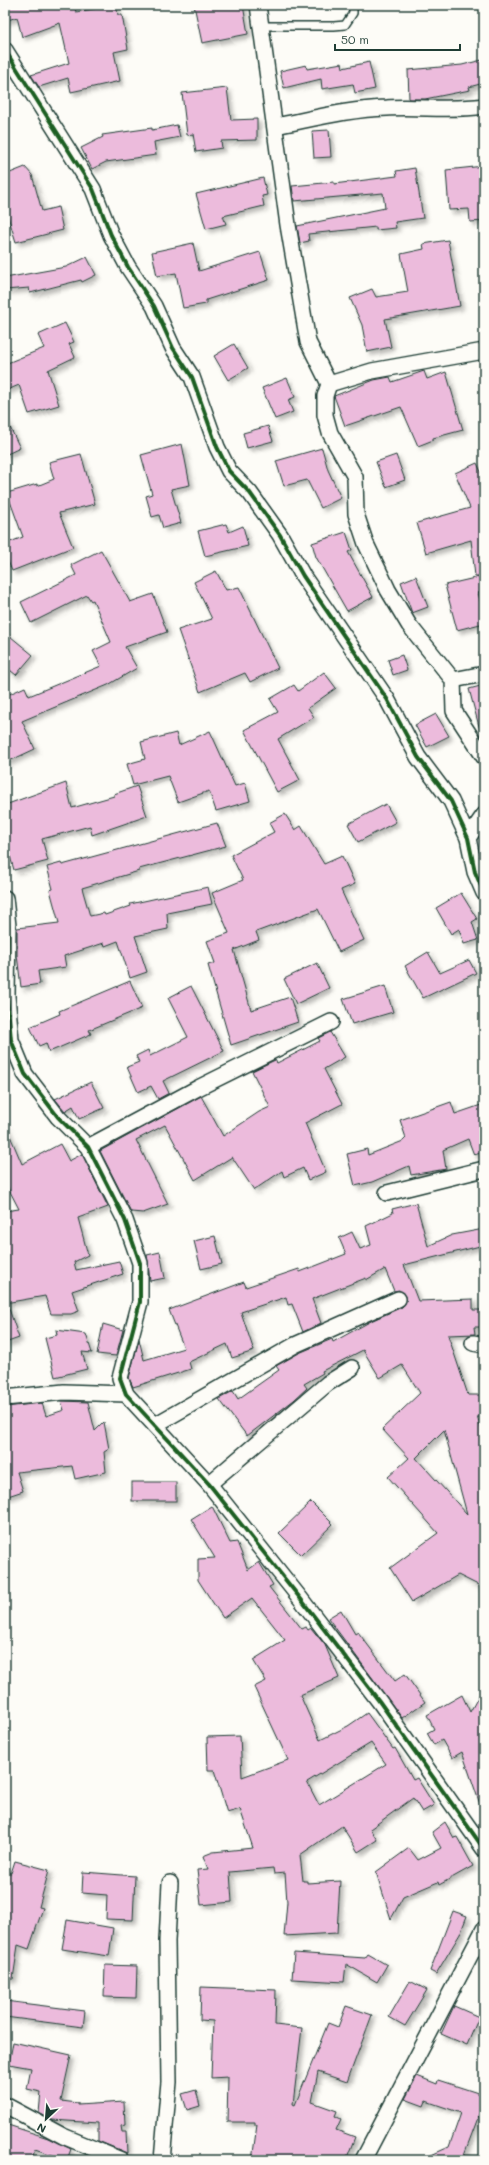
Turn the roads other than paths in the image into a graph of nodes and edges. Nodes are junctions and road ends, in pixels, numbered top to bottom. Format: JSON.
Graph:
{"nodes":[{"id":1,"x":258,"y":5,"type":"edge"},
{"id":2,"x":353,"y":5,"type":"edge"},
{"id":3,"x":261,"y":26,"type":"junction"},
{"id":4,"x":5,"y":50,"type":"edge"},
{"id":5,"x":484,"y":106,"type":"edge"},
{"id":6,"x":276,"y":126,"type":"junction"},
{"id":7,"x":484,"y":351,"type":"edge"},
{"id":8,"x":329,"y":384,"type":"junction"},
{"id":9,"x":484,"y":674,"type":"edge"},
{"id":10,"x":453,"y":680,"type":"junction"},
{"id":11,"x":484,"y":757,"type":"edge"},
{"id":12,"x":484,"y":815,"type":"edge"},
{"id":13,"x":468,"y":838,"type":"junction"},
{"id":14,"x":484,"y":893,"type":"edge"},
{"id":15,"x":5,"y":898,"type":"edge"},
{"id":16,"x":331,"y":1022,"type":"dead end"},
{"id":17,"x":8,"y":1041,"type":"edge"},
{"id":18,"x":88,"y":1147,"type":"junction"},
{"id":19,"x":484,"y":1169,"type":"edge"},
{"id":20,"x":387,"y":1193,"type":"dead end"},
{"id":21,"x":398,"y":1299,"type":"dead end"},
{"id":22,"x":352,"y":1368,"type":"dead end"},
{"id":23,"x":126,"y":1394,"type":"junction"},
{"id":24,"x":5,"y":1398,"type":"edge"},
{"id":25,"x":155,"y":1425,"type":"junction"},
{"id":26,"x":208,"y":1484,"type":"junction"},
{"id":27,"x":484,"y":1849,"type":"edge"},
{"id":28,"x":170,"y":1883,"type":"dead end"},
{"id":29,"x":484,"y":1929,"type":"edge"},
{"id":30,"x":5,"y":2104,"type":"edge"},
{"id":31,"x":121,"y":2160,"type":"edge"},
{"id":32,"x":162,"y":2160,"type":"edge"},
{"id":33,"x":362,"y":2160,"type":"edge"}],
"edges":[{"from":1,"to":3,"type":"street"},
{"from":2,"to":3,"type":"lane"},
{"from":3,"to":6,"type":"street"},
{"from":4,"to":13,"type":"street"},
{"from":5,"to":6,"type":"street"},
{"from":6,"to":8,"type":"street"},
{"from":7,"to":8,"type":"street"},
{"from":8,"to":10,"type":"street"},
{"from":9,"to":10,"type":"street"},
{"from":10,"to":11,"type":"street"},
{"from":12,"to":13,"type":"street"},
{"from":13,"to":14,"type":"street"},
{"from":15,"to":17,"type":"street"},
{"from":16,"to":18,"type":"street"},
{"from":17,"to":18,"type":"street"},
{"from":18,"to":23,"type":"street"},
{"from":19,"to":20,"type":"street"},
{"from":21,"to":25,"type":"street"},
{"from":22,"to":26,"type":"street"},
{"from":23,"to":24,"type":"street"},
{"from":23,"to":25,"type":"street"},
{"from":25,"to":26,"type":"street"},
{"from":26,"to":27,"type":"street"},
{"from":28,"to":32,"type":"street"},
{"from":29,"to":33,"type":"street"},
{"from":30,"to":31,"type":"street"}]}
